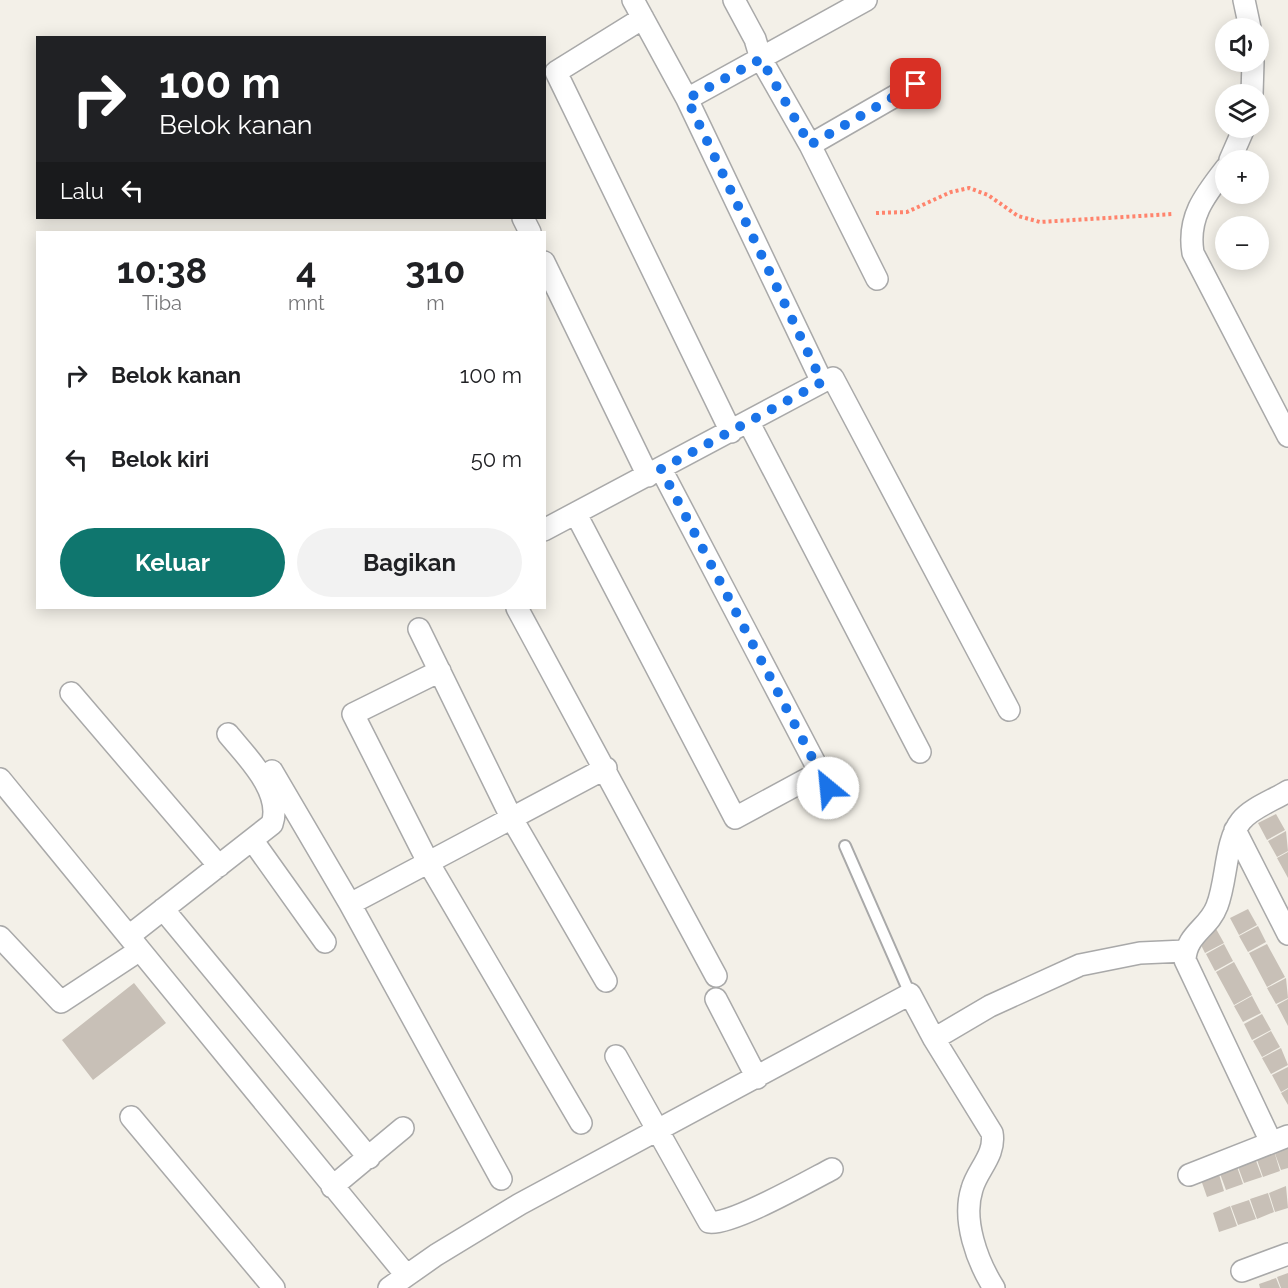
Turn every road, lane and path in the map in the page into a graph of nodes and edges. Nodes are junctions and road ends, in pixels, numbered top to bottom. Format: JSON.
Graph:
{"nodes":[{"id":1,"x":734,"y":0,"type":"edge"},
{"id":2,"x":866,"y":0,"type":"edge"},
{"id":3,"x":1245,"y":0,"type":"edge"},
{"id":4,"x":638,"y":9,"type":"edge"},
{"id":5,"x":1248,"y":18,"type":"edge"},
{"id":6,"x":761,"y":59,"type":"junction"},
{"id":7,"x":916,"y":84,"type":"dead end"},
{"id":8,"x":687,"y":99,"type":"junction"},
{"id":9,"x":810,"y":145,"type":"junction"},
{"id":10,"x":1215,"y":184,"type":"edge"},
{"id":11,"x":876,"y":213,"type":"dead end"},
{"id":12,"x":1195,"y":213,"type":"junction"},
{"id":13,"x":546,"y":266,"type":"edge"},
{"id":14,"x":877,"y":279,"type":"dead end"},
{"id":15,"x":822,"y":382,"type":"junction"},
{"id":16,"x":740,"y":427,"type":"junction"},
{"id":17,"x":1288,"y":436,"type":"edge"},
{"id":18,"x":655,"y":473,"type":"junction"},
{"id":19,"x":576,"y":514,"type":"junction"},
{"id":20,"x":546,"y":529,"type":"edge"},
{"id":21,"x":518,"y":609,"type":"edge"},
{"id":22,"x":419,"y":629,"type":"dead end"},
{"id":23,"x":440,"y":671,"type":"junction"},
{"id":24,"x":71,"y":693,"type":"dead end"},
{"id":25,"x":1009,"y":710,"type":"dead end"},
{"id":26,"x":228,"y":734,"type":"dead end"},
{"id":27,"x":920,"y":752,"type":"dead end"},
{"id":28,"x":606,"y":768,"type":"junction"},
{"id":29,"x":272,"y":771,"type":"dead end"},
{"id":30,"x":0,"y":779,"type":"edge"},
{"id":31,"x":1288,"y":791,"type":"edge"},
{"id":32,"x":511,"y":817,"type":"junction"},
{"id":33,"x":1235,"y":830,"type":"junction"},
{"id":34,"x":253,"y":841,"type":"junction"},
{"id":35,"x":845,"y":846,"type":"dead end"},
{"id":36,"x":428,"y":862,"type":"junction"},
{"id":37,"x":219,"y":866,"type":"junction"},
{"id":38,"x":350,"y":904,"type":"junction"},
{"id":39,"x":163,"y":909,"type":"junction"},
{"id":40,"x":1288,"y":934,"type":"edge"},
{"id":41,"x":1,"y":939,"type":"edge"},
{"id":42,"x":325,"y":942,"type":"dead end"},
{"id":43,"x":135,"y":943,"type":"junction"},
{"id":44,"x":1185,"y":951,"type":"junction"},
{"id":45,"x":716,"y":976,"type":"dead end"},
{"id":46,"x":606,"y":981,"type":"dead end"},
{"id":47,"x":910,"y":994,"type":"junction"},
{"id":48,"x":716,"y":999,"type":"dead end"},
{"id":49,"x":934,"y":1039,"type":"junction"},
{"id":50,"x":616,"y":1056,"type":"dead end"},
{"id":51,"x":757,"y":1078,"type":"junction"},
{"id":52,"x":131,"y":1117,"type":"dead end"},
{"id":53,"x":581,"y":1123,"type":"dead end"},
{"id":54,"x":403,"y":1128,"type":"dead end"},
{"id":55,"x":659,"y":1131,"type":"junction"},
{"id":56,"x":1279,"y":1139,"type":"edge"},
{"id":57,"x":369,"y":1158,"type":"junction"},
{"id":58,"x":831,"y":1169,"type":"dead end"},
{"id":59,"x":1189,"y":1175,"type":"dead end"},
{"id":60,"x":501,"y":1179,"type":"dead end"},
{"id":61,"x":332,"y":1187,"type":"junction"},
{"id":62,"x":1288,"y":1254,"type":"edge"},
{"id":63,"x":1242,"y":1271,"type":"dead end"},
{"id":64,"x":406,"y":1275,"type":"junction"},
{"id":65,"x":274,"y":1288,"type":"edge"},
{"id":66,"x":389,"y":1288,"type":"edge"},
{"id":67,"x":994,"y":1288,"type":"edge"}],
"edges":[{"from":1,"to":6,"type":"street"},
{"from":2,"to":6,"type":"street"},
{"from":3,"to":5,"type":"street"},
{"from":4,"to":8,"type":"street"},
{"from":4,"to":16,"type":"street"},
{"from":6,"to":8,"type":"street"},
{"from":6,"to":9,"type":"street"},
{"from":7,"to":9,"type":"street"},
{"from":8,"to":15,"type":"street"},
{"from":9,"to":14,"type":"street"},
{"from":10,"to":12,"type":"street"},
{"from":11,"to":12,"type":"path"},
{"from":12,"to":17,"type":"street"},
{"from":13,"to":18,"type":"street"},
{"from":15,"to":16,"type":"street"},
{"from":15,"to":25,"type":"street"},
{"from":16,"to":18,"type":"street"},
{"from":16,"to":27,"type":"street"},
{"from":18,"to":19,"type":"street"},
{"from":18,"to":19,"type":"street"},
{"from":19,"to":20,"type":"street"},
{"from":21,"to":28,"type":"street"},
{"from":22,"to":23,"type":"street"},
{"from":23,"to":32,"type":"street"},
{"from":23,"to":36,"type":"street"},
{"from":24,"to":37,"type":"street"},
{"from":26,"to":34,"type":"street"},
{"from":28,"to":32,"type":"street"},
{"from":28,"to":45,"type":"street"},
{"from":29,"to":38,"type":"street"},
{"from":30,"to":43,"type":"street"},
{"from":31,"to":33,"type":"street"},
{"from":32,"to":36,"type":"street"},
{"from":32,"to":46,"type":"street"},
{"from":33,"to":40,"type":"street"},
{"from":33,"to":44,"type":"street"},
{"from":34,"to":37,"type":"street"},
{"from":34,"to":42,"type":"street"},
{"from":35,"to":47,"type":"lane"},
{"from":36,"to":38,"type":"street"},
{"from":36,"to":53,"type":"street"},
{"from":37,"to":39,"type":"street"},
{"from":38,"to":60,"type":"street"},
{"from":39,"to":43,"type":"street"},
{"from":39,"to":57,"type":"street"},
{"from":41,"to":43,"type":"street"},
{"from":43,"to":61,"type":"street"},
{"from":44,"to":49,"type":"street"},
{"from":44,"to":56,"type":"street"},
{"from":47,"to":49,"type":"street"},
{"from":47,"to":51,"type":"street"},
{"from":48,"to":51,"type":"street"},
{"from":49,"to":67,"type":"street"},
{"from":50,"to":55,"type":"street"},
{"from":51,"to":55,"type":"street"},
{"from":52,"to":65,"type":"street"},
{"from":54,"to":57,"type":"street"},
{"from":55,"to":58,"type":"street"},
{"from":55,"to":64,"type":"street"},
{"from":56,"to":59,"type":"street"},
{"from":57,"to":61,"type":"street"},
{"from":61,"to":64,"type":"street"},
{"from":62,"to":63,"type":"street"},
{"from":64,"to":66,"type":"street"}]}
